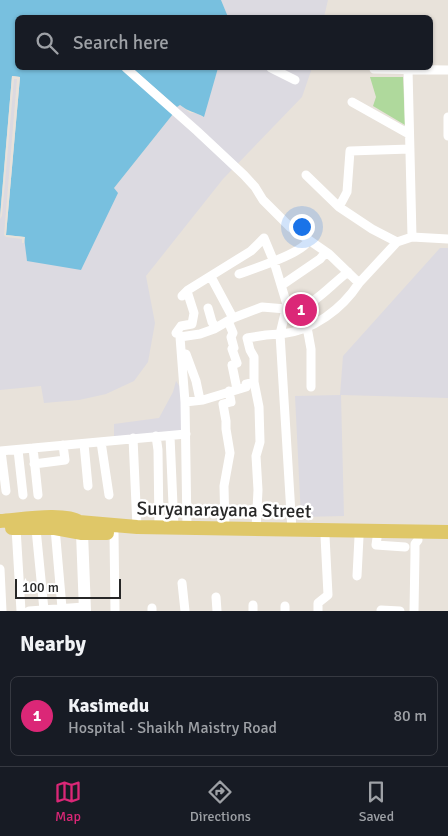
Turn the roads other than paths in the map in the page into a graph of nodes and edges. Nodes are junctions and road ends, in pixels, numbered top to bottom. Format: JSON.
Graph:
{"nodes":[{"id":1,"x":128,"y":70,"type":"edge"},
{"id":2,"x":275,"y":70,"type":"edge"},
{"id":3,"x":408,"y":70,"type":"joint"},
{"id":4,"x":448,"y":70,"type":"edge"},
{"id":5,"x":295,"y":80,"type":"dead end"},
{"id":6,"x":352,"y":102,"type":"dead end"},
{"id":7,"x":448,"y":118,"type":"edge"},
{"id":8,"x":409,"y":134,"type":"junction"},
{"id":9,"x":448,"y":136,"type":"edge"},
{"id":10,"x":410,"y":149,"type":"junction"},
{"id":11,"x":306,"y":175,"type":"dead end"},
{"id":12,"x":339,"y":207,"type":"junction"},
{"id":13,"x":412,"y":237,"type":"junction"},
{"id":14,"x":309,"y":240,"type":"junction"},
{"id":15,"x":448,"y":240,"type":"edge"},
{"id":16,"x":397,"y":242,"type":"junction"},
{"id":17,"x":326,"y":252,"type":"junction"},
{"id":18,"x":274,"y":262,"type":"junction"},
{"id":19,"x":348,"y":272,"type":"junction"},
{"id":20,"x":240,"y":274,"type":"dead end"},
{"id":21,"x":212,"y":277,"type":"junction"},
{"id":22,"x":359,"y":282,"type":"junction"},
{"id":23,"x":282,"y":285,"type":"junction"},
{"id":24,"x":208,"y":308,"type":"dead end"},
{"id":25,"x":287,"y":309,"type":"junction"},
{"id":26,"x":230,"y":320,"type":"junction"},
{"id":27,"x":307,"y":327,"type":"junction"},
{"id":28,"x":216,"y":328,"type":"junction"},
{"id":29,"x":176,"y":333,"type":"dead end"},
{"id":30,"x":281,"y":334,"type":"junction"},
{"id":31,"x":181,"y":348,"type":"junction"},
{"id":32,"x":254,"y":382,"type":"junction"},
{"id":33,"x":311,"y":387,"type":"dead end"},
{"id":34,"x":233,"y":390,"type":"junction"},
{"id":35,"x":200,"y":400,"type":"junction"},
{"id":36,"x":185,"y":402,"type":"junction"},
{"id":37,"x":186,"y":434,"type":"junction"},
{"id":38,"x":156,"y":436,"type":"junction"},
{"id":39,"x":170,"y":436,"type":"junction"},
{"id":40,"x":133,"y":438,"type":"junction"},
{"id":41,"x":101,"y":442,"type":"junction"},
{"id":42,"x":84,"y":444,"type":"junction"},
{"id":43,"x":63,"y":445,"type":"junction"},
{"id":44,"x":33,"y":448,"type":"junction"},
{"id":45,"x":18,"y":450,"type":"junction"},
{"id":46,"x":1,"y":451,"type":"edge"},
{"id":47,"x":34,"y":464,"type":"junction"},
{"id":48,"x":88,"y":486,"type":"dead end"},
{"id":49,"x":6,"y":491,"type":"dead end"},
{"id":50,"x":23,"y":495,"type":"dead end"},
{"id":51,"x":38,"y":495,"type":"dead end"},
{"id":52,"x":109,"y":495,"type":"dead end"},
{"id":53,"x":0,"y":521,"type":"edge"},
{"id":54,"x":80,"y":527,"type":"junction"},
{"id":55,"x":137,"y":527,"type":"junction"},
{"id":56,"x":0,"y":528,"type":"edge"},
{"id":57,"x":16,"y":528,"type":"junction"},
{"id":58,"x":56,"y":528,"type":"junction"},
{"id":59,"x":159,"y":528,"type":"junction"},
{"id":60,"x":181,"y":528,"type":"junction"},
{"id":61,"x":225,"y":528,"type":"junction"},
{"id":62,"x":36,"y":529,"type":"junction"},
{"id":63,"x":256,"y":529,"type":"junction"},
{"id":64,"x":292,"y":530,"type":"junction"},
{"id":65,"x":448,"y":532,"type":"edge"},
{"id":66,"x":114,"y":533,"type":"junction"},
{"id":67,"x":325,"y":536,"type":"junction"},
{"id":68,"x":359,"y":538,"type":"junction"},
{"id":69,"x":448,"y":540,"type":"edge"},
{"id":70,"x":412,"y":543,"type":"junction"},
{"id":71,"x":0,"y":569,"type":"edge"},
{"id":72,"x":357,"y":576,"type":"dead end"},
{"id":73,"x":182,"y":583,"type":"dead end"},
{"id":74,"x":216,"y":597,"type":"dead end"},
{"id":75,"x":62,"y":608,"type":"junction"},
{"id":76,"x":84,"y":609,"type":"edge"},
{"id":77,"x":44,"y":610,"type":"edge"},
{"id":78,"x":381,"y":610,"type":"edge"},
{"id":79,"x":2,"y":611,"type":"edge"},
{"id":80,"x":22,"y":611,"type":"edge"},
{"id":81,"x":29,"y":611,"type":"edge"},
{"id":82,"x":115,"y":611,"type":"edge"},
{"id":83,"x":185,"y":611,"type":"edge"},
{"id":84,"x":217,"y":611,"type":"edge"},
{"id":85,"x":318,"y":611,"type":"edge"},
{"id":86,"x":400,"y":611,"type":"edge"},
{"id":87,"x":414,"y":611,"type":"edge"}],
"edges":[{"from":1,"to":14,"type":"street"},
{"from":2,"to":5,"type":"street"},
{"from":3,"to":4,"type":"street"},
{"from":3,"to":8,"type":"street"},
{"from":6,"to":8,"type":"street"},
{"from":7,"to":9,"type":"street"},
{"from":8,"to":10,"type":"street"},
{"from":10,"to":12,"type":"street"},
{"from":10,"to":13,"type":"street"},
{"from":11,"to":12,"type":"street"},
{"from":12,"to":16,"type":"street"},
{"from":13,"to":15,"type":"street"},
{"from":13,"to":16,"type":"street"},
{"from":14,"to":17,"type":"street"},
{"from":14,"to":18,"type":"street"},
{"from":16,"to":22,"type":"street"},
{"from":17,"to":19,"type":"street"},
{"from":17,"to":23,"type":"street"},
{"from":18,"to":20,"type":"street"},
{"from":18,"to":21,"type":"street"},
{"from":18,"to":23,"type":"street"},
{"from":19,"to":22,"type":"street"},
{"from":19,"to":25,"type":"street"},
{"from":21,"to":26,"type":"street"},
{"from":21,"to":29,"type":"street"},
{"from":22,"to":27,"type":"street"},
{"from":23,"to":25,"type":"street"},
{"from":24,"to":28,"type":"street"},
{"from":25,"to":26,"type":"street"},
{"from":25,"to":30,"type":"street"},
{"from":26,"to":28,"type":"street"},
{"from":26,"to":34,"type":"street"},
{"from":27,"to":30,"type":"street"},
{"from":27,"to":33,"type":"street"},
{"from":28,"to":31,"type":"street"},
{"from":30,"to":32,"type":"street"},
{"from":30,"to":64,"type":"street"},
{"from":31,"to":35,"type":"street"},
{"from":31,"to":36,"type":"street"},
{"from":32,"to":34,"type":"street"},
{"from":32,"to":63,"type":"street"},
{"from":34,"to":35,"type":"street"},
{"from":34,"to":61,"type":"street"},
{"from":35,"to":36,"type":"street"},
{"from":36,"to":37,"type":"street"},
{"from":37,"to":39,"type":"street"},
{"from":37,"to":60,"type":"street"},
{"from":38,"to":39,"type":"street"},
{"from":38,"to":40,"type":"street"},
{"from":38,"to":59,"type":"street"},
{"from":39,"to":60,"type":"street"},
{"from":40,"to":41,"type":"street"},
{"from":40,"to":55,"type":"street"},
{"from":41,"to":42,"type":"street"},
{"from":41,"to":52,"type":"street"},
{"from":42,"to":43,"type":"street"},
{"from":42,"to":48,"type":"street"},
{"from":43,"to":44,"type":"street"},
{"from":43,"to":47,"type":"street"},
{"from":44,"to":45,"type":"street"},
{"from":44,"to":47,"type":"street"},
{"from":45,"to":46,"type":"street"},
{"from":45,"to":50,"type":"street"},
{"from":46,"to":49,"type":"street"},
{"from":47,"to":51,"type":"street"},
{"from":53,"to":54,"type":"main road","name":"Suryanarayana Street"},
{"from":54,"to":55,"type":"main road","name":"Suryanarayana Street"},
{"from":54,"to":58,"type":"main road","name":"Suryanarayana Street"},
{"from":54,"to":66,"type":"main road","name":"Suryanarayana Street"},
{"from":54,"to":76,"type":"main road"},
{"from":55,"to":59,"type":"main road","name":"Suryanarayana Street"},
{"from":56,"to":57,"type":"main road","name":"Suryanarayana Street"},
{"from":57,"to":62,"type":"main road","name":"Suryanarayana Street"},
{"from":57,"to":80,"type":"street"},
{"from":58,"to":62,"type":"main road","name":"Suryanarayana Street"},
{"from":58,"to":75,"type":"street"},
{"from":59,"to":60,"type":"main road","name":"Suryanarayana Street"},
{"from":60,"to":61,"type":"main road","name":"Suryanarayana Street"},
{"from":61,"to":63,"type":"main road","name":"Suryanarayana Street"},
{"from":62,"to":77,"type":"street"},
{"from":63,"to":64,"type":"main road","name":"Suryanarayana Street"},
{"from":64,"to":65,"type":"main road","name":"Suryanarayana Street"},
{"from":66,"to":67,"type":"main road","name":"Suryanarayana Street"},
{"from":66,"to":82,"type":"street"},
{"from":67,"to":68,"type":"main road","name":"Suryanarayana Street"},
{"from":67,"to":85,"type":"street"},
{"from":68,"to":70,"type":"main road","name":"Suryanarayana Street"},
{"from":68,"to":72,"type":"street"},
{"from":69,"to":70,"type":"main road","name":"Suryanarayana Street"},
{"from":70,"to":87,"type":"street"},
{"from":71,"to":79,"type":"street"},
{"from":73,"to":83,"type":"street"},
{"from":74,"to":84,"type":"street"},
{"from":75,"to":76,"type":"street"},
{"from":75,"to":77,"type":"street"},
{"from":77,"to":81,"type":"street"},
{"from":78,"to":86,"type":"street"}]}
